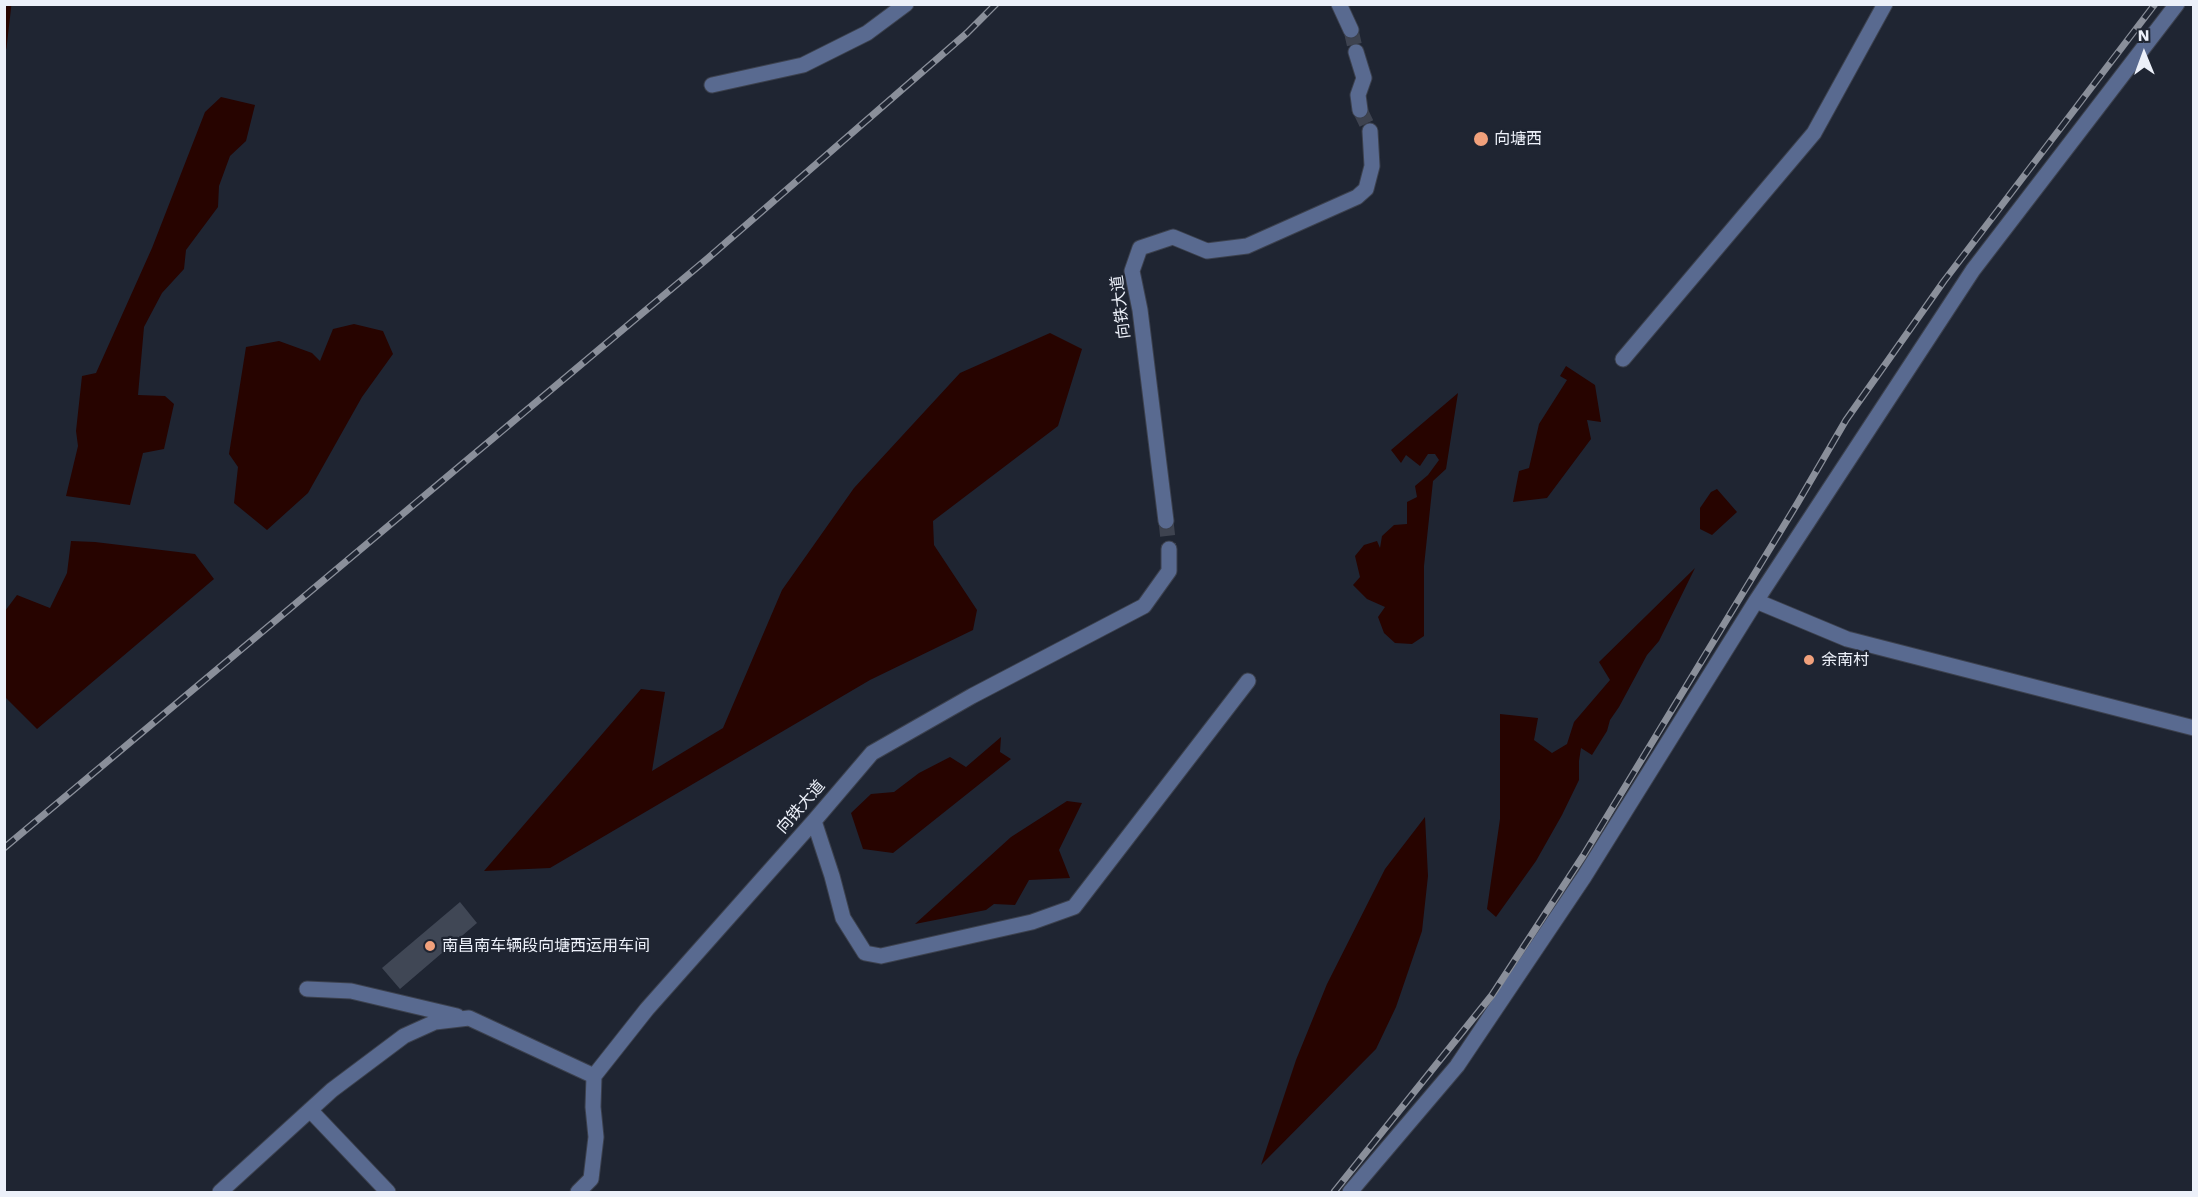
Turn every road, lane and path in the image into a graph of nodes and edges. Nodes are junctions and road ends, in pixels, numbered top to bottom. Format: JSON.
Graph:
{"nodes":[{"id":1,"x":906,"y":4,"type":"edge"},
{"id":2,"x":1339,"y":4,"type":"edge"},
{"id":3,"x":1885,"y":4,"type":"edge"},
{"id":4,"x":2177,"y":4,"type":"edge"},
{"id":5,"x":1351,"y":30,"type":"tunnel mouth"},
{"id":6,"x":1356,"y":52,"type":"tunnel mouth"},
{"id":7,"x":712,"y":86,"type":"dead end"},
{"id":8,"x":1360,"y":110,"type":"tunnel mouth"},
{"id":9,"x":1370,"y":131,"type":"tunnel mouth"},
{"id":10,"x":1623,"y":359,"type":"dead end"},
{"id":11,"x":1166,"y":521,"type":"tunnel mouth"},
{"id":12,"x":1169,"y":549,"type":"tunnel mouth"},
{"id":13,"x":1756,"y":601,"type":"junction"},
{"id":14,"x":1248,"y":681,"type":"dead end"},
{"id":15,"x":2193,"y":728,"type":"edge"},
{"id":16,"x":814,"y":821,"type":"junction"},
{"id":17,"x":307,"y":989,"type":"dead end"},
{"id":18,"x":469,"y":1018,"type":"junction"},
{"id":19,"x":594,"y":1076,"type":"junction"},
{"id":20,"x":310,"y":1110,"type":"junction"},
{"id":21,"x":220,"y":1192,"type":"edge"},
{"id":22,"x":388,"y":1192,"type":"edge"},
{"id":23,"x":578,"y":1192,"type":"edge"},
{"id":24,"x":1350,"y":1192,"type":"edge"}],
"edges":[{"from":1,"to":7,"type":"street"},
{"from":2,"to":5,"type":"street"},
{"from":3,"to":10,"type":"street"},
{"from":4,"to":13,"type":"street"},
{"from":6,"to":8,"type":"street"},
{"from":9,"to":11,"type":"street","name":"向铁大道"},
{"from":12,"to":16,"type":"street","name":"向铁大道"},
{"from":13,"to":15,"type":"street"},
{"from":13,"to":24,"type":"street"},
{"from":14,"to":16,"type":"street"},
{"from":16,"to":19,"type":"street","name":"向铁大道"},
{"from":17,"to":18,"type":"street"},
{"from":18,"to":19,"type":"street"},
{"from":18,"to":20,"type":"street"},
{"from":19,"to":23,"type":"street"},
{"from":20,"to":21,"type":"street"},
{"from":20,"to":22,"type":"street"}]}
